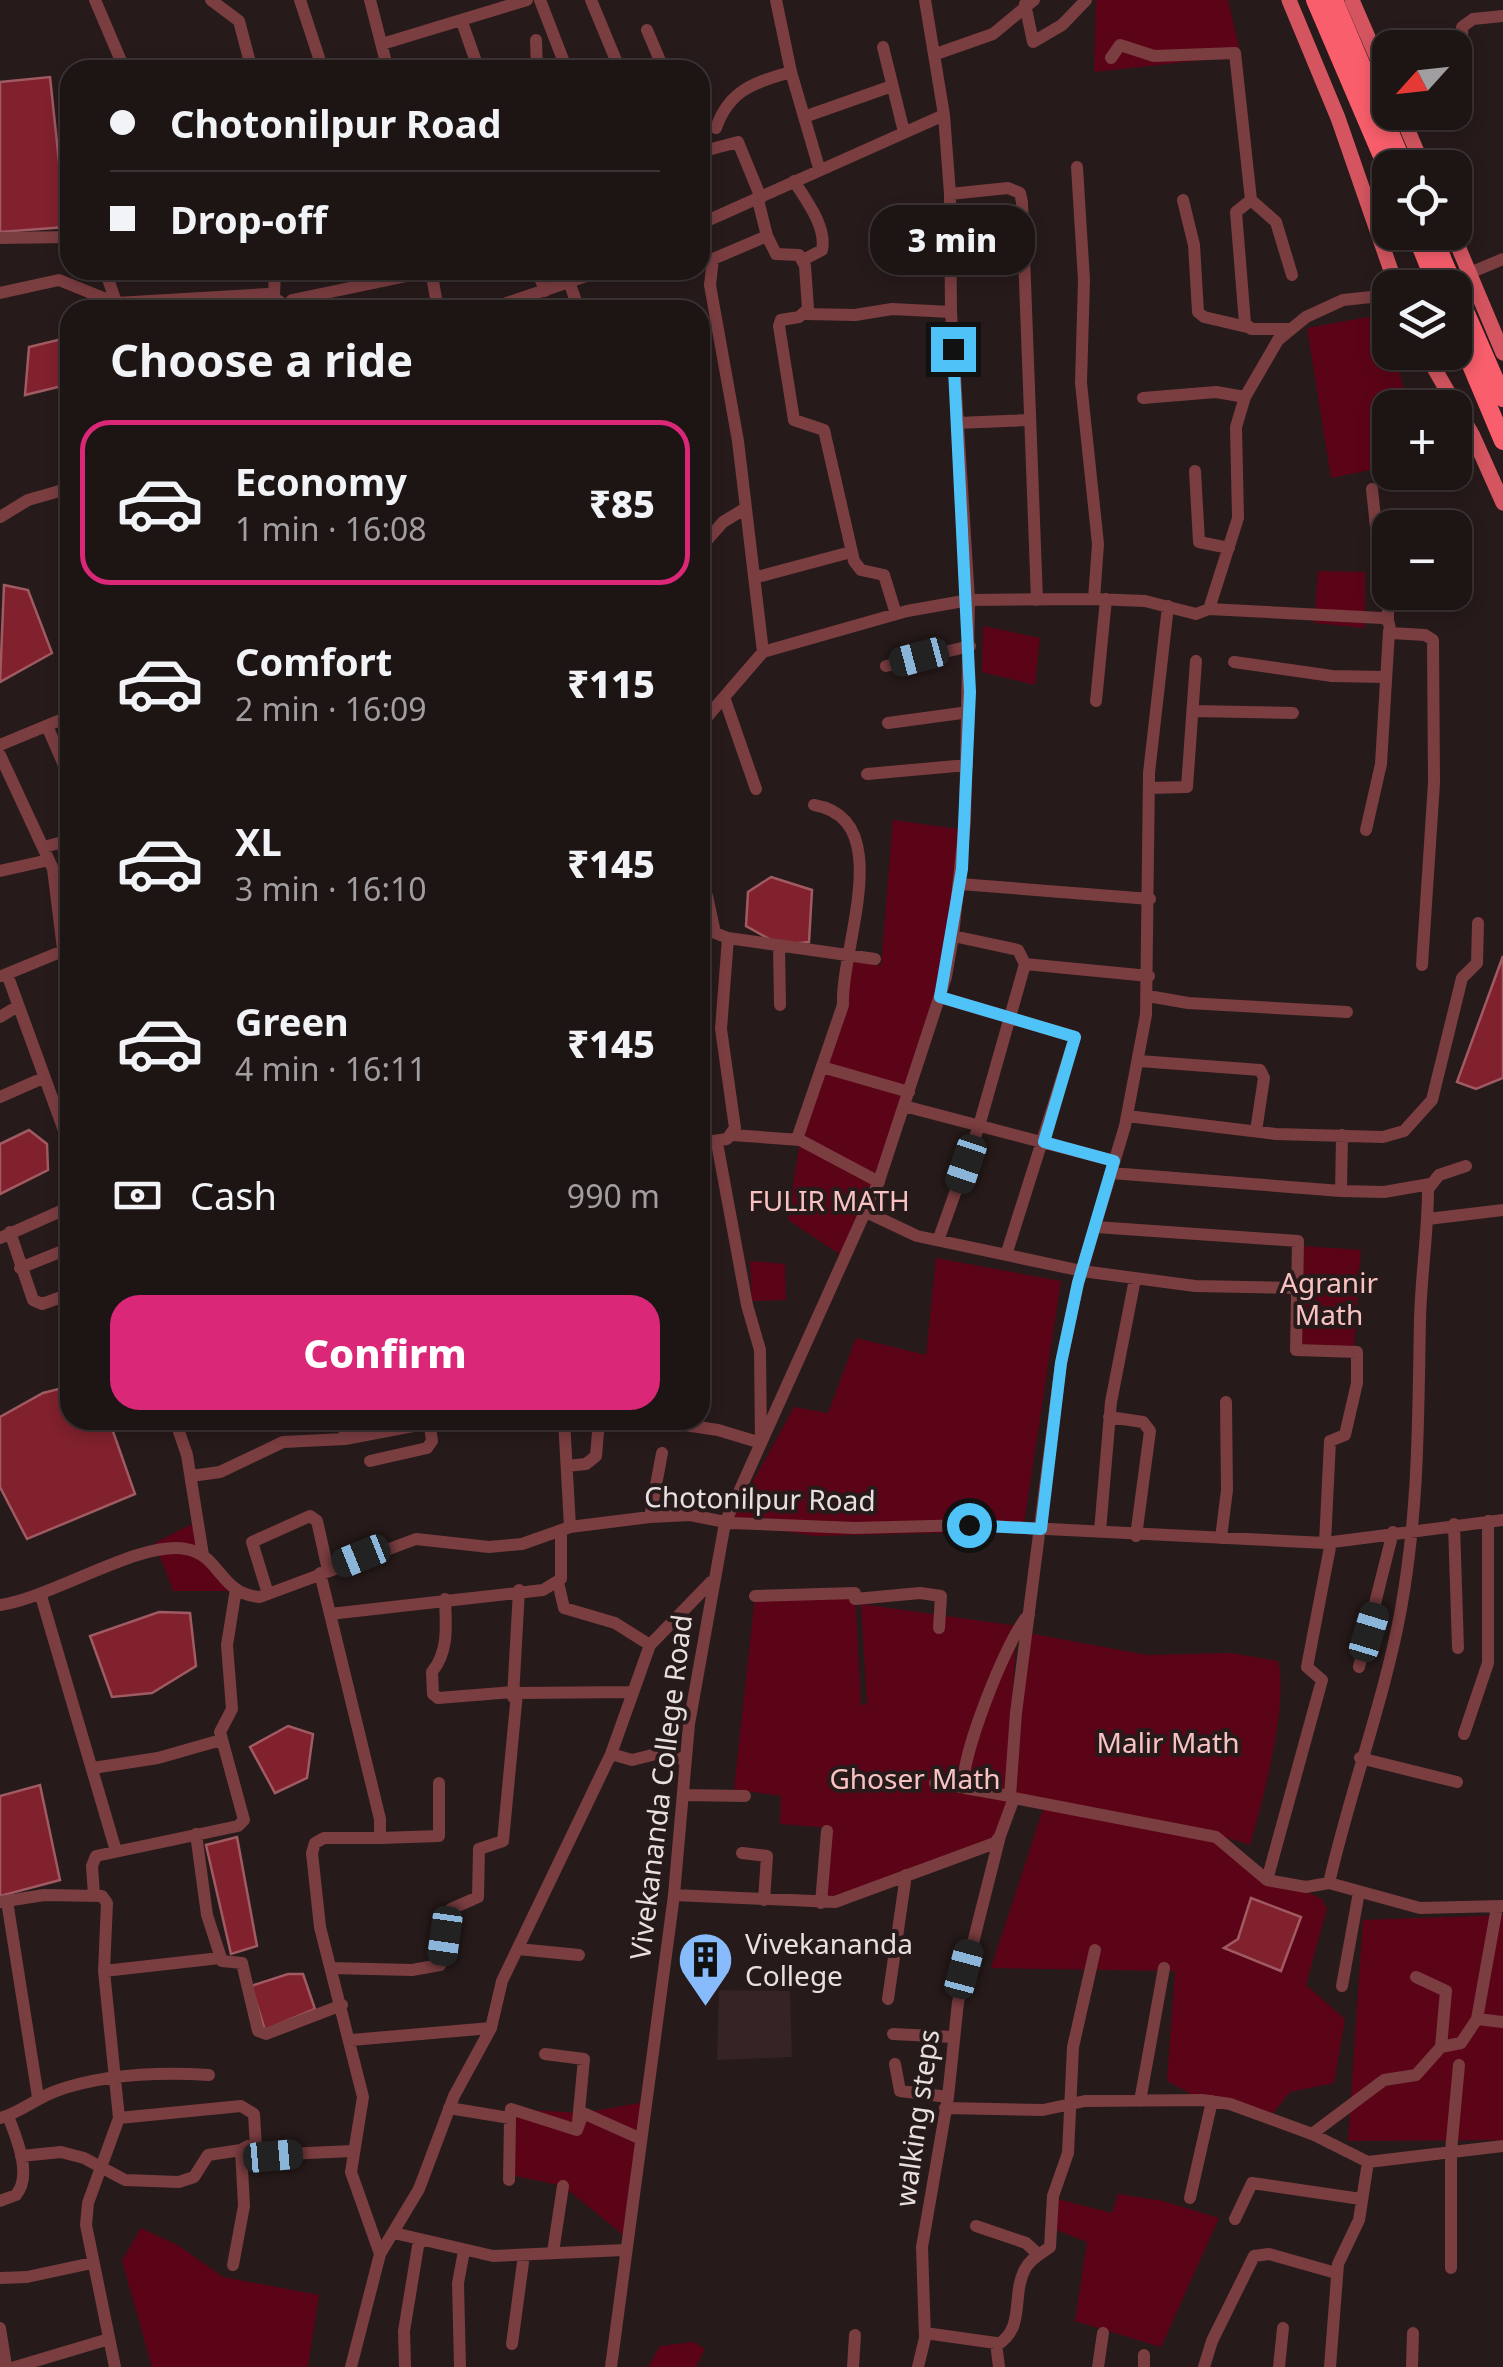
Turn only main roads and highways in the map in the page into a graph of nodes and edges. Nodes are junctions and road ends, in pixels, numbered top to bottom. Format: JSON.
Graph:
{"nodes":[{"id":1,"x":1289,"y":0,"type":"edge"},
{"id":2,"x":1315,"y":0,"type":"edge"},
{"id":3,"x":1334,"y":0,"type":"edge"},
{"id":4,"x":1352,"y":0,"type":"edge"},
{"id":5,"x":1372,"y":46,"type":"edge"},
{"id":6,"x":1379,"y":150,"type":"edge"},
{"id":7,"x":1397,"y":150,"type":"edge"},
{"id":8,"x":1428,"y":250,"type":"edge"},
{"id":9,"x":1434,"y":250,"type":"edge"},
{"id":10,"x":1459,"y":250,"type":"edge"},
{"id":11,"x":1436,"y":262,"type":"junction"},
{"id":12,"x":1391,"y":270,"type":"edge"},
{"id":13,"x":1437,"y":270,"type":"edge"},
{"id":14,"x":1441,"y":270,"type":"edge"},
{"id":15,"x":1472,"y":328,"type":"edge"},
{"id":16,"x":1503,"y":353,"type":"edge"},
{"id":17,"x":1472,"y":368,"type":"edge"},
{"id":18,"x":1435,"y":370,"type":"edge"},
{"id":19,"x":1503,"y":398,"type":"edge"},
{"id":20,"x":1503,"y":441,"type":"edge"},
{"id":21,"x":1503,"y":504,"type":"edge"}],
"edges":[{"from":1,"to":12,"type":"main road"},
{"from":2,"to":6,"type":"highway"},
{"from":3,"to":7,"type":"highway"},
{"from":4,"to":5,"type":"main road"},
{"from":8,"to":11,"type":"highway"},
{"from":9,"to":11,"type":"highway"},
{"from":10,"to":16,"type":"main road"},
{"from":11,"to":13,"type":"highway","bridge":true},
{"from":11,"to":14,"type":"highway","bridge":true},
{"from":15,"to":19,"type":"highway"},
{"from":17,"to":20,"type":"highway"},
{"from":18,"to":21,"type":"main road"}]}
